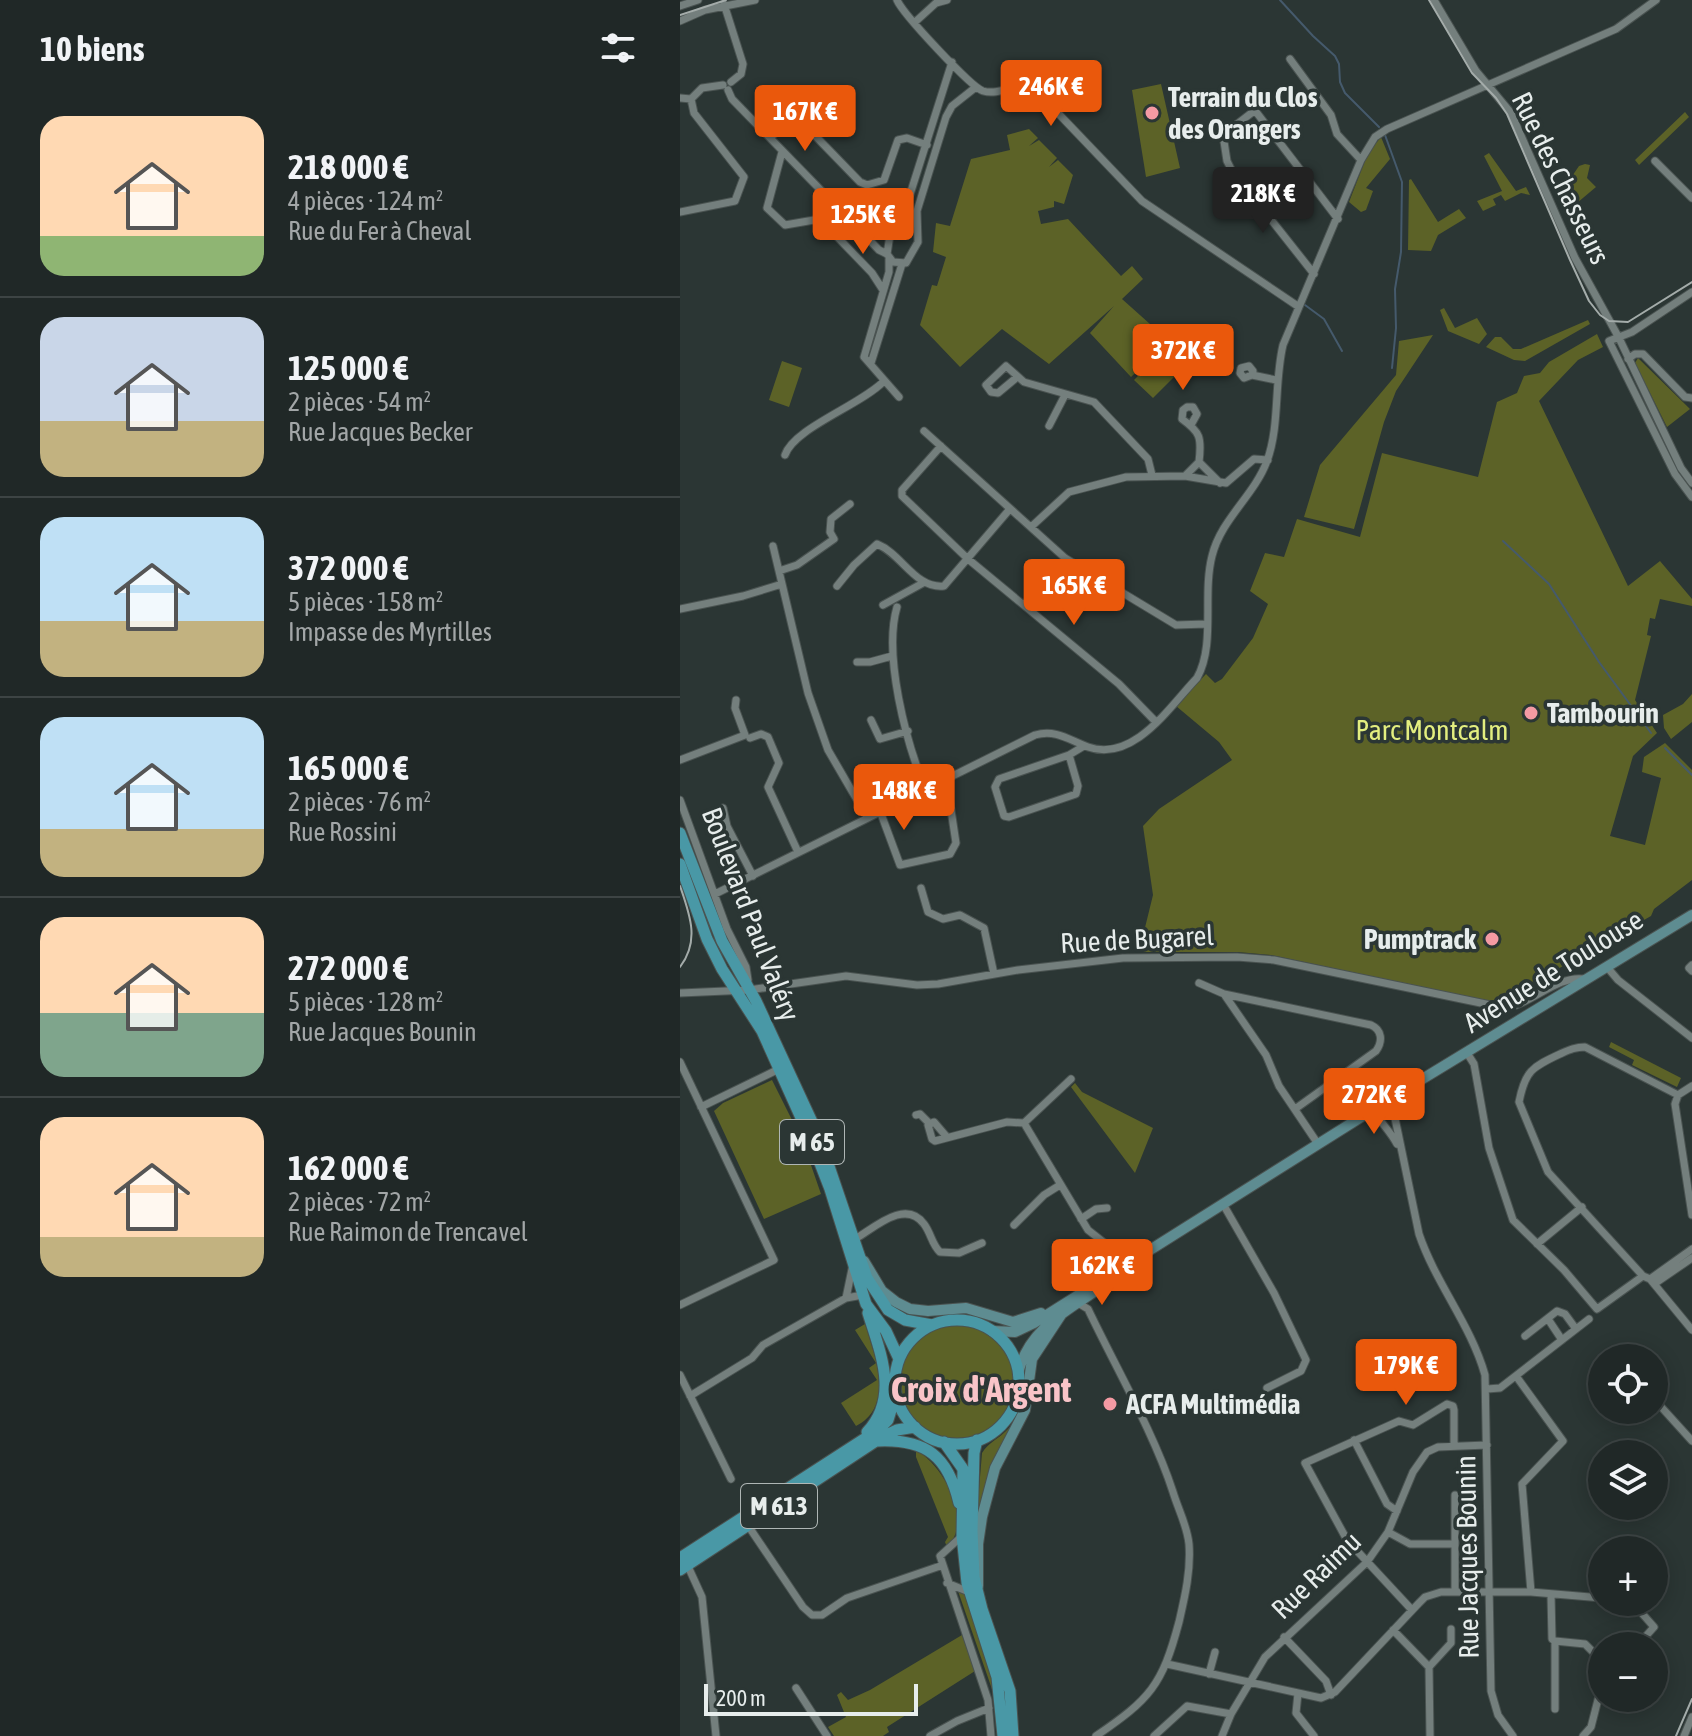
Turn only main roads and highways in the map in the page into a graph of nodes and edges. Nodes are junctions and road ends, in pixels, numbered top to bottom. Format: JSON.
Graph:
{"nodes":[{"id":1,"x":680,"y":833,"type":"edge"},
{"id":2,"x":680,"y":864,"type":"edge"},
{"id":3,"x":1692,"y":915,"type":"edge"},
{"id":4,"x":857,"y":1259,"type":"junction"},
{"id":5,"x":1115,"y":1273,"type":"junction"},
{"id":6,"x":865,"y":1299,"type":"junction"},
{"id":7,"x":1061,"y":1310,"type":"junction"},
{"id":8,"x":932,"y":1325,"type":"junction"},
{"id":9,"x":992,"y":1331,"type":"junction"},
{"id":10,"x":899,"y":1359,"type":"junction"},
{"id":11,"x":1018,"y":1374,"type":"junction"},
{"id":12,"x":896,"y":1393,"type":"junction"},
{"id":13,"x":915,"y":1427,"type":"junction"},
{"id":14,"x":977,"y":1440,"type":"junction"},
{"id":15,"x":878,"y":1441,"type":"junction"},
{"id":16,"x":944,"y":1442,"type":"junction"},
{"id":17,"x":854,"y":1447,"type":"junction"},
{"id":18,"x":963,"y":1512,"type":"junction"},
{"id":19,"x":683,"y":1562,"type":"edge"},
{"id":20,"x":973,"y":1591,"type":"junction"},
{"id":21,"x":1003,"y":1736,"type":"edge"},
{"id":22,"x":1013,"y":1736,"type":"edge"}],
"edges":[{"from":1,"to":4,"type":"main road","name":"Boulevard Paul Valéry","number":"M 65"},
{"from":2,"to":4,"type":"main road","name":"Boulevard Paul Valéry","number":"M 65"},
{"from":3,"to":5,"type":"main road","name":"Avenue de Toulouse"},
{"from":4,"to":6,"type":"main road","name":"Boulevard Paul Valéry","number":"M 65"},
{"from":4,"to":7,"type":"main road"},
{"from":4,"to":8,"type":"main road","name":"Boulevard Paul Valéry","number":"M 65"},
{"from":5,"to":7,"type":"main road","name":"Avenue de Toulouse"},
{"from":5,"to":7,"type":"main road","name":"Avenue de Toulouse"},
{"from":6,"to":10,"type":"main road","name":"Boulevard Paul Valéry","number":"M 65"},
{"from":6,"to":17,"type":"main road","number":"M 613"},
{"from":7,"to":9,"type":"main road","name":"Avenue de Toulouse"},
{"from":7,"to":11,"type":"main road","name":"Avenue de Toulouse"},
{"from":7,"to":20,"type":"main road"},
{"from":8,"to":9,"type":"main road"},
{"from":8,"to":10,"type":"main road"},
{"from":9,"to":11,"type":"main road"},
{"from":10,"to":12,"type":"main road"},
{"from":11,"to":14,"type":"main road"},
{"from":12,"to":13,"type":"main road"},
{"from":12,"to":17,"type":"main road","number":"M 613"},
{"from":13,"to":15,"type":"main road","number":"M 613"},
{"from":13,"to":16,"type":"main road"},
{"from":14,"to":16,"type":"main road"},
{"from":14,"to":20,"type":"main road"},
{"from":15,"to":18,"type":"main road"},
{"from":15,"to":19,"type":"main road","number":"M 613"},
{"from":16,"to":18,"type":"main road"},
{"from":17,"to":19,"type":"main road","number":"M 613"},
{"from":18,"to":20,"type":"main road"},
{"from":20,"to":21,"type":"main road"},
{"from":20,"to":22,"type":"main road"}]}
